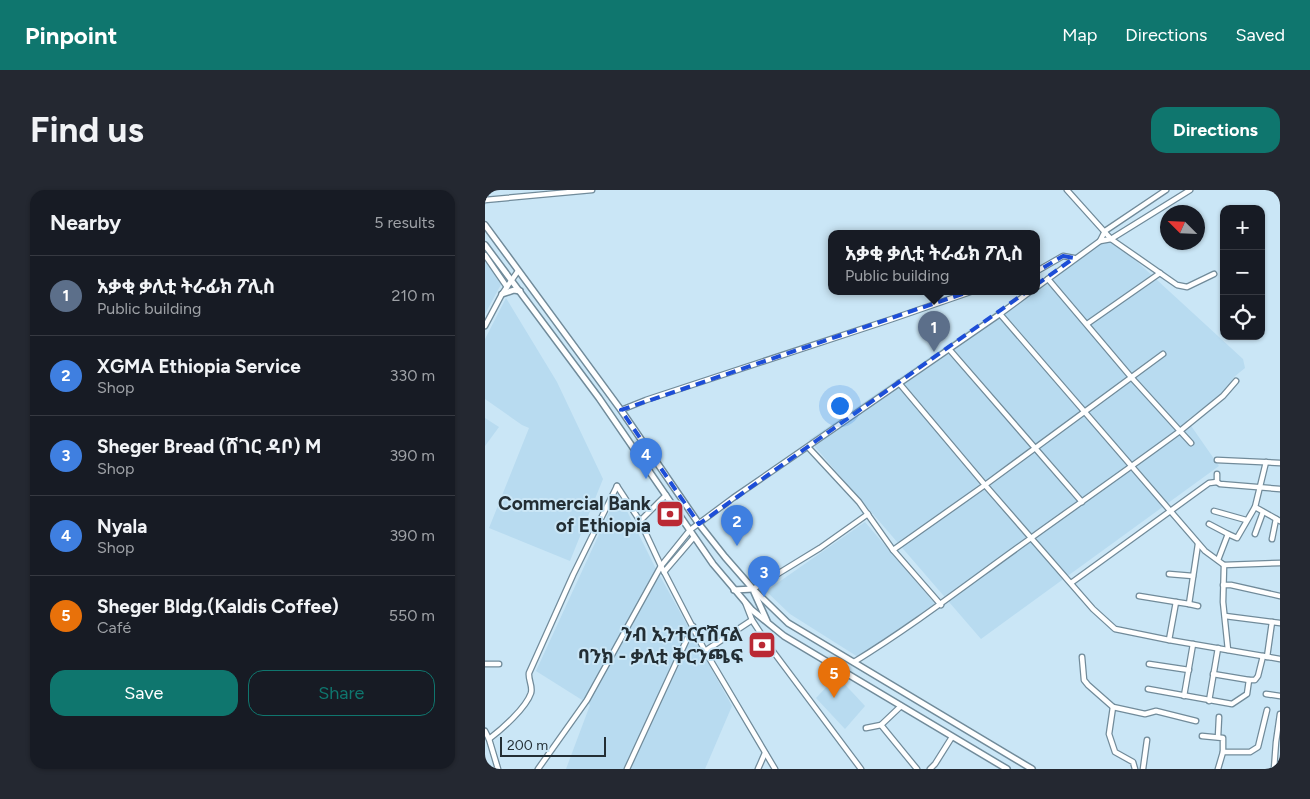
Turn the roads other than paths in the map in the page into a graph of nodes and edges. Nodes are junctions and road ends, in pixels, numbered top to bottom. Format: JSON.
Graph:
{"nodes":[{"id":1,"x":592,"y":190,"type":"edge"},
{"id":2,"x":1067,"y":190,"type":"edge"},
{"id":3,"x":1166,"y":190,"type":"edge"},
{"id":4,"x":1190,"y":190,"type":"edge"},
{"id":5,"x":485,"y":200,"type":"edge"},
{"id":6,"x":485,"y":225,"type":"edge"},
{"id":7,"x":1105,"y":230,"type":"junction"},
{"id":8,"x":1111,"y":239,"type":"junction"},
{"id":9,"x":1100,"y":241,"type":"junction"},
{"id":10,"x":485,"y":245,"type":"edge"},
{"id":11,"x":485,"y":255,"type":"edge"},
{"id":12,"x":1074,"y":258,"type":"junction"},
{"id":13,"x":1040,"y":269,"type":"edge"},
{"id":14,"x":518,"y":271,"type":"junction"},
{"id":15,"x":1160,"y":273,"type":"junction"},
{"id":16,"x":1214,"y":274,"type":"dead end"},
{"id":17,"x":1047,"y":279,"type":"junction"},
{"id":18,"x":512,"y":280,"type":"junction"},
{"id":19,"x":1040,"y":285,"type":"edge"},
{"id":20,"x":507,"y":287,"type":"junction"},
{"id":21,"x":520,"y":291,"type":"junction"},
{"id":22,"x":502,"y":294,"type":"junction"},
{"id":23,"x":961,"y":295,"type":"edge"},
{"id":24,"x":1026,"y":295,"type":"edge"},
{"id":25,"x":1000,"y":314,"type":"junction"},
{"id":26,"x":1087,"y":324,"type":"junction"},
{"id":27,"x":485,"y":326,"type":"edge"},
{"id":28,"x":949,"y":349,"type":"junction"},
{"id":29,"x":1163,"y":354,"type":"dead end"},
{"id":30,"x":1131,"y":377,"type":"junction"},
{"id":31,"x":1236,"y":381,"type":"dead end"},
{"id":32,"x":899,"y":382,"type":"junction"},
{"id":33,"x":621,"y":410,"type":"junction"},
{"id":34,"x":1084,"y":412,"type":"junction"},
{"id":35,"x":1180,"y":431,"type":"junction"},
{"id":36,"x":1191,"y":443,"type":"dead end"},
{"id":37,"x":808,"y":447,"type":"junction"},
{"id":38,"x":1035,"y":448,"type":"junction"},
{"id":39,"x":1217,"y":460,"type":"dead end"},
{"id":40,"x":1266,"y":462,"type":"junction"},
{"id":41,"x":1280,"y":463,"type":"edge"},
{"id":42,"x":1131,"y":466,"type":"junction"},
{"id":43,"x":1217,"y":474,"type":"dead end"},
{"id":44,"x":1217,"y":482,"type":"junction"},
{"id":45,"x":985,"y":485,"type":"junction"},
{"id":46,"x":1260,"y":487,"type":"junction"},
{"id":47,"x":1280,"y":489,"type":"edge"},
{"id":48,"x":666,"y":495,"type":"junction"},
{"id":49,"x":1082,"y":502,"type":"junction"},
{"id":50,"x":1255,"y":507,"type":"junction"},
{"id":51,"x":1214,"y":511,"type":"dead end"},
{"id":52,"x":1170,"y":512,"type":"junction"},
{"id":53,"x":1263,"y":512,"type":"junction"},
{"id":54,"x":868,"y":514,"type":"junction"},
{"id":55,"x":1246,"y":520,"type":"junction"},
{"id":56,"x":1278,"y":520,"type":"edge"},
{"id":57,"x":640,"y":521,"type":"junction"},
{"id":58,"x":699,"y":524,"type":"junction"},
{"id":59,"x":1209,"y":524,"type":"dead end"},
{"id":60,"x":689,"y":530,"type":"junction"},
{"id":61,"x":1228,"y":534,"type":"junction"},
{"id":62,"x":1255,"y":534,"type":"dead end"},
{"id":63,"x":694,"y":537,"type":"junction"},
{"id":64,"x":1032,"y":537,"type":"junction"},
{"id":65,"x":1272,"y":539,"type":"dead end"},
{"id":66,"x":1198,"y":544,"type":"junction"},
{"id":67,"x":893,"y":550,"type":"junction"},
{"id":68,"x":1218,"y":560,"type":"junction"},
{"id":69,"x":1279,"y":564,"type":"edge"},
{"id":70,"x":1224,"y":565,"type":"junction"},
{"id":71,"x":661,"y":566,"type":"junction"},
{"id":72,"x":664,"y":572,"type":"junction"},
{"id":73,"x":1169,"y":574,"type":"dead end"},
{"id":74,"x":1193,"y":576,"type":"junction"},
{"id":75,"x":1071,"y":583,"type":"junction"},
{"id":76,"x":1223,"y":585,"type":"junction"},
{"id":77,"x":753,"y":589,"type":"junction"},
{"id":78,"x":734,"y":590,"type":"junction"},
{"id":79,"x":1139,"y":596,"type":"dead end"},
{"id":80,"x":1280,"y":596,"type":"edge"},
{"id":81,"x":743,"y":599,"type":"junction"},
{"id":82,"x":1176,"y":602,"type":"junction"},
{"id":83,"x":1189,"y":604,"type":"junction"},
{"id":84,"x":941,"y":605,"type":"junction"},
{"id":85,"x":1198,"y":606,"type":"dead end"},
{"id":86,"x":1225,"y":616,"type":"junction"},
{"id":87,"x":752,"y":620,"type":"junction"},
{"id":88,"x":1272,"y":622,"type":"junction"},
{"id":89,"x":1280,"y":623,"type":"edge"},
{"id":90,"x":768,"y":624,"type":"junction"},
{"id":91,"x":693,"y":626,"type":"junction"},
{"id":92,"x":1169,"y":640,"type":"junction"},
{"id":93,"x":1193,"y":644,"type":"junction"},
{"id":94,"x":1218,"y":648,"type":"junction"},
{"id":95,"x":1228,"y":650,"type":"junction"},
{"id":96,"x":705,"y":652,"type":"junction"},
{"id":97,"x":1082,"y":657,"type":"dead end"},
{"id":98,"x":1265,"y":657,"type":"junction"},
{"id":99,"x":1280,"y":659,"type":"edge"},
{"id":100,"x":854,"y":662,"type":"junction"},
{"id":101,"x":485,"y":664,"type":"edge"},
{"id":102,"x":499,"y":664,"type":"dead end"},
{"id":103,"x":1149,"y":664,"type":"dead end"},
{"id":104,"x":1189,"y":670,"type":"junction"},
{"id":105,"x":1213,"y":674,"type":"junction"},
{"id":106,"x":1249,"y":680,"type":"junction"},
{"id":107,"x":1148,"y":688,"type":"dead end"},
{"id":108,"x":1267,"y":694,"type":"dead end"},
{"id":109,"x":1184,"y":696,"type":"junction"},
{"id":110,"x":1280,"y":696,"type":"edge"},
{"id":111,"x":1209,"y":701,"type":"junction"},
{"id":112,"x":901,"y":706,"type":"junction"},
{"id":113,"x":1113,"y":707,"type":"junction"},
{"id":114,"x":1267,"y":710,"type":"dead end"},
{"id":115,"x":1280,"y":714,"type":"edge"},
{"id":116,"x":1219,"y":717,"type":"dead end"},
{"id":117,"x":1196,"y":721,"type":"dead end"},
{"id":118,"x":881,"y":725,"type":"junction"},
{"id":119,"x":1279,"y":725,"type":"edge"},
{"id":120,"x":866,"y":728,"type":"dead end"},
{"id":121,"x":485,"y":731,"type":"edge"},
{"id":122,"x":1202,"y":736,"type":"dead end"},
{"id":123,"x":952,"y":737,"type":"junction"},
{"id":124,"x":1218,"y":737,"type":"junction"},
{"id":125,"x":489,"y":739,"type":"junction"},
{"id":126,"x":1147,"y":740,"type":"dead end"},
{"id":127,"x":1223,"y":752,"type":"junction"},
{"id":128,"x":765,"y":753,"type":"junction"},
{"id":129,"x":1278,"y":758,"type":"edge"},
{"id":130,"x":498,"y":769,"type":"edge"},
{"id":131,"x":538,"y":769,"type":"edge"},
{"id":132,"x":627,"y":769,"type":"edge"},
{"id":133,"x":757,"y":769,"type":"edge"},
{"id":134,"x":775,"y":769,"type":"edge"},
{"id":135,"x":861,"y":769,"type":"edge"},
{"id":136,"x":917,"y":769,"type":"edge"},
{"id":137,"x":930,"y":769,"type":"edge"},
{"id":138,"x":1007,"y":769,"type":"edge"},
{"id":139,"x":1032,"y":769,"type":"edge"},
{"id":140,"x":1135,"y":769,"type":"edge"},
{"id":141,"x":1143,"y":769,"type":"edge"},
{"id":142,"x":1218,"y":769,"type":"edge"},
{"id":143,"x":1274,"y":769,"type":"edge"}],
"edges":[{"from":1,"to":5,"type":"street"},
{"from":2,"to":7,"type":"street"},
{"from":3,"to":7,"type":"street"},
{"from":4,"to":8,"type":"street"},
{"from":6,"to":14,"type":"main road"},
{"from":7,"to":8,"type":"street"},
{"from":7,"to":9,"type":"street"},
{"from":8,"to":9,"type":"street"},
{"from":8,"to":15,"type":"street"},
{"from":9,"to":12,"type":"street"},
{"from":10,"to":18,"type":"main road"},
{"from":11,"to":20,"type":"street"},
{"from":12,"to":13,"type":"street"},
{"from":12,"to":17,"type":"street"},
{"from":14,"to":18,"type":"street"},
{"from":14,"to":33,"type":"main road"},
{"from":15,"to":16,"type":"street"},
{"from":15,"to":26,"type":"street"},
{"from":17,"to":19,"type":"street"},
{"from":17,"to":26,"type":"street"},
{"from":18,"to":20,"type":"street"},
{"from":18,"to":21,"type":"main road"},
{"from":20,"to":22,"type":"street"},
{"from":21,"to":22,"type":"main road"},
{"from":21,"to":48,"type":"main road"},
{"from":22,"to":27,"type":"street"},
{"from":23,"to":33,"type":"street"},
{"from":24,"to":25,"type":"street"},
{"from":25,"to":28,"type":"street"},
{"from":25,"to":34,"type":"street"},
{"from":26,"to":30,"type":"street"},
{"from":28,"to":32,"type":"street"},
{"from":28,"to":38,"type":"street"},
{"from":29,"to":30,"type":"street"},
{"from":30,"to":34,"type":"street"},
{"from":30,"to":35,"type":"street"},
{"from":31,"to":35,"type":"street"},
{"from":32,"to":37,"type":"street"},
{"from":32,"to":45,"type":"street"},
{"from":33,"to":58,"type":"main road"},
{"from":34,"to":38,"type":"street"},
{"from":34,"to":42,"type":"street"},
{"from":35,"to":36,"type":"street"},
{"from":35,"to":42,"type":"street"},
{"from":37,"to":54,"type":"street"},
{"from":37,"to":58,"type":"street"},
{"from":38,"to":45,"type":"street"},
{"from":38,"to":49,"type":"street"},
{"from":39,"to":40,"type":"street"},
{"from":40,"to":41,"type":"street"},
{"from":40,"to":46,"type":"street"},
{"from":42,"to":49,"type":"street"},
{"from":42,"to":52,"type":"street"},
{"from":43,"to":44,"type":"street"},
{"from":44,"to":46,"type":"street"},
{"from":44,"to":52,"type":"street"},
{"from":45,"to":64,"type":"street"},
{"from":45,"to":67,"type":"street"},
{"from":46,"to":47,"type":"street"},
{"from":46,"to":50,"type":"street"},
{"from":48,"to":57,"type":"street"},
{"from":48,"to":60,"type":"main road"},
{"from":49,"to":64,"type":"street"},
{"from":50,"to":53,"type":"street"},
{"from":50,"to":55,"type":"street"},
{"from":51,"to":55,"type":"street"},
{"from":52,"to":66,"type":"street"},
{"from":52,"to":75,"type":"street"},
{"from":53,"to":56,"type":"street"},
{"from":53,"to":62,"type":"street"},
{"from":54,"to":67,"type":"street"},
{"from":54,"to":77,"type":"street"},
{"from":55,"to":61,"type":"street"},
{"from":56,"to":65,"type":"street"},
{"from":57,"to":71,"type":"street"},
{"from":57,"to":125,"type":"street"},
{"from":58,"to":60,"type":"street"},
{"from":58,"to":77,"type":"main road"},
{"from":59,"to":61,"type":"street"},
{"from":60,"to":63,"type":"main road"},
{"from":60,"to":71,"type":"street"},
{"from":61,"to":68,"type":"street"},
{"from":63,"to":72,"type":"street"},
{"from":63,"to":78,"type":"main road"},
{"from":64,"to":75,"type":"street"},
{"from":64,"to":84,"type":"street"},
{"from":66,"to":68,"type":"street"},
{"from":66,"to":74,"type":"street"},
{"from":67,"to":84,"type":"street"},
{"from":68,"to":70,"type":"street"},
{"from":69,"to":70,"type":"street"},
{"from":70,"to":76,"type":"street"},
{"from":71,"to":72,"type":"street"},
{"from":71,"to":131,"type":"street"},
{"from":72,"to":91,"type":"street"},
{"from":73,"to":74,"type":"street"},
{"from":74,"to":83,"type":"street"},
{"from":75,"to":92,"type":"street"},
{"from":76,"to":80,"type":"street"},
{"from":76,"to":86,"type":"street"},
{"from":77,"to":78,"type":"main road"},
{"from":77,"to":90,"type":"main road"},
{"from":77,"to":100,"type":"main road"},
{"from":78,"to":81,"type":"main road"},
{"from":79,"to":82,"type":"street"},
{"from":81,"to":87,"type":"street"},
{"from":81,"to":90,"type":"main road"},
{"from":82,"to":83,"type":"street"},
{"from":82,"to":92,"type":"street"},
{"from":83,"to":85,"type":"street"},
{"from":84,"to":100,"type":"street"},
{"from":86,"to":88,"type":"street"},
{"from":86,"to":95,"type":"street"},
{"from":87,"to":96,"type":"street"},
{"from":87,"to":135,"type":"street"},
{"from":88,"to":89,"type":"street"},
{"from":88,"to":98,"type":"street"},
{"from":90,"to":112,"type":"main road"},
{"from":91,"to":96,"type":"street"},
{"from":91,"to":132,"type":"street"},
{"from":92,"to":93,"type":"street"},
{"from":93,"to":94,"type":"street"},
{"from":93,"to":104,"type":"street"},
{"from":94,"to":95,"type":"street"},
{"from":94,"to":105,"type":"street"},
{"from":95,"to":98,"type":"street"},
{"from":96,"to":128,"type":"street"},
{"from":97,"to":113,"type":"street"},
{"from":98,"to":99,"type":"street"},
{"from":98,"to":106,"type":"street"},
{"from":100,"to":139,"type":"main road"},
{"from":101,"to":102,"type":"street"},
{"from":103,"to":104,"type":"street"},
{"from":104,"to":109,"type":"street"},
{"from":105,"to":106,"type":"street"},
{"from":105,"to":111,"type":"street"},
{"from":106,"to":111,"type":"street"},
{"from":107,"to":109,"type":"street"},
{"from":108,"to":110,"type":"street"},
{"from":109,"to":111,"type":"street"},
{"from":112,"to":118,"type":"street"},
{"from":112,"to":123,"type":"main road"},
{"from":113,"to":117,"type":"street"},
{"from":113,"to":140,"type":"street"},
{"from":114,"to":127,"type":"street"},
{"from":115,"to":119,"type":"street"},
{"from":116,"to":124,"type":"street"},
{"from":118,"to":120,"type":"street"},
{"from":118,"to":136,"type":"street"},
{"from":119,"to":129,"type":"street"},
{"from":121,"to":125,"type":"street"},
{"from":122,"to":124,"type":"street"},
{"from":123,"to":137,"type":"street"},
{"from":123,"to":138,"type":"main road"},
{"from":124,"to":127,"type":"street"},
{"from":125,"to":130,"type":"street"},
{"from":126,"to":141,"type":"street"},
{"from":127,"to":142,"type":"street"},
{"from":128,"to":133,"type":"street"},
{"from":128,"to":134,"type":"street"},
{"from":129,"to":143,"type":"street"}]}
